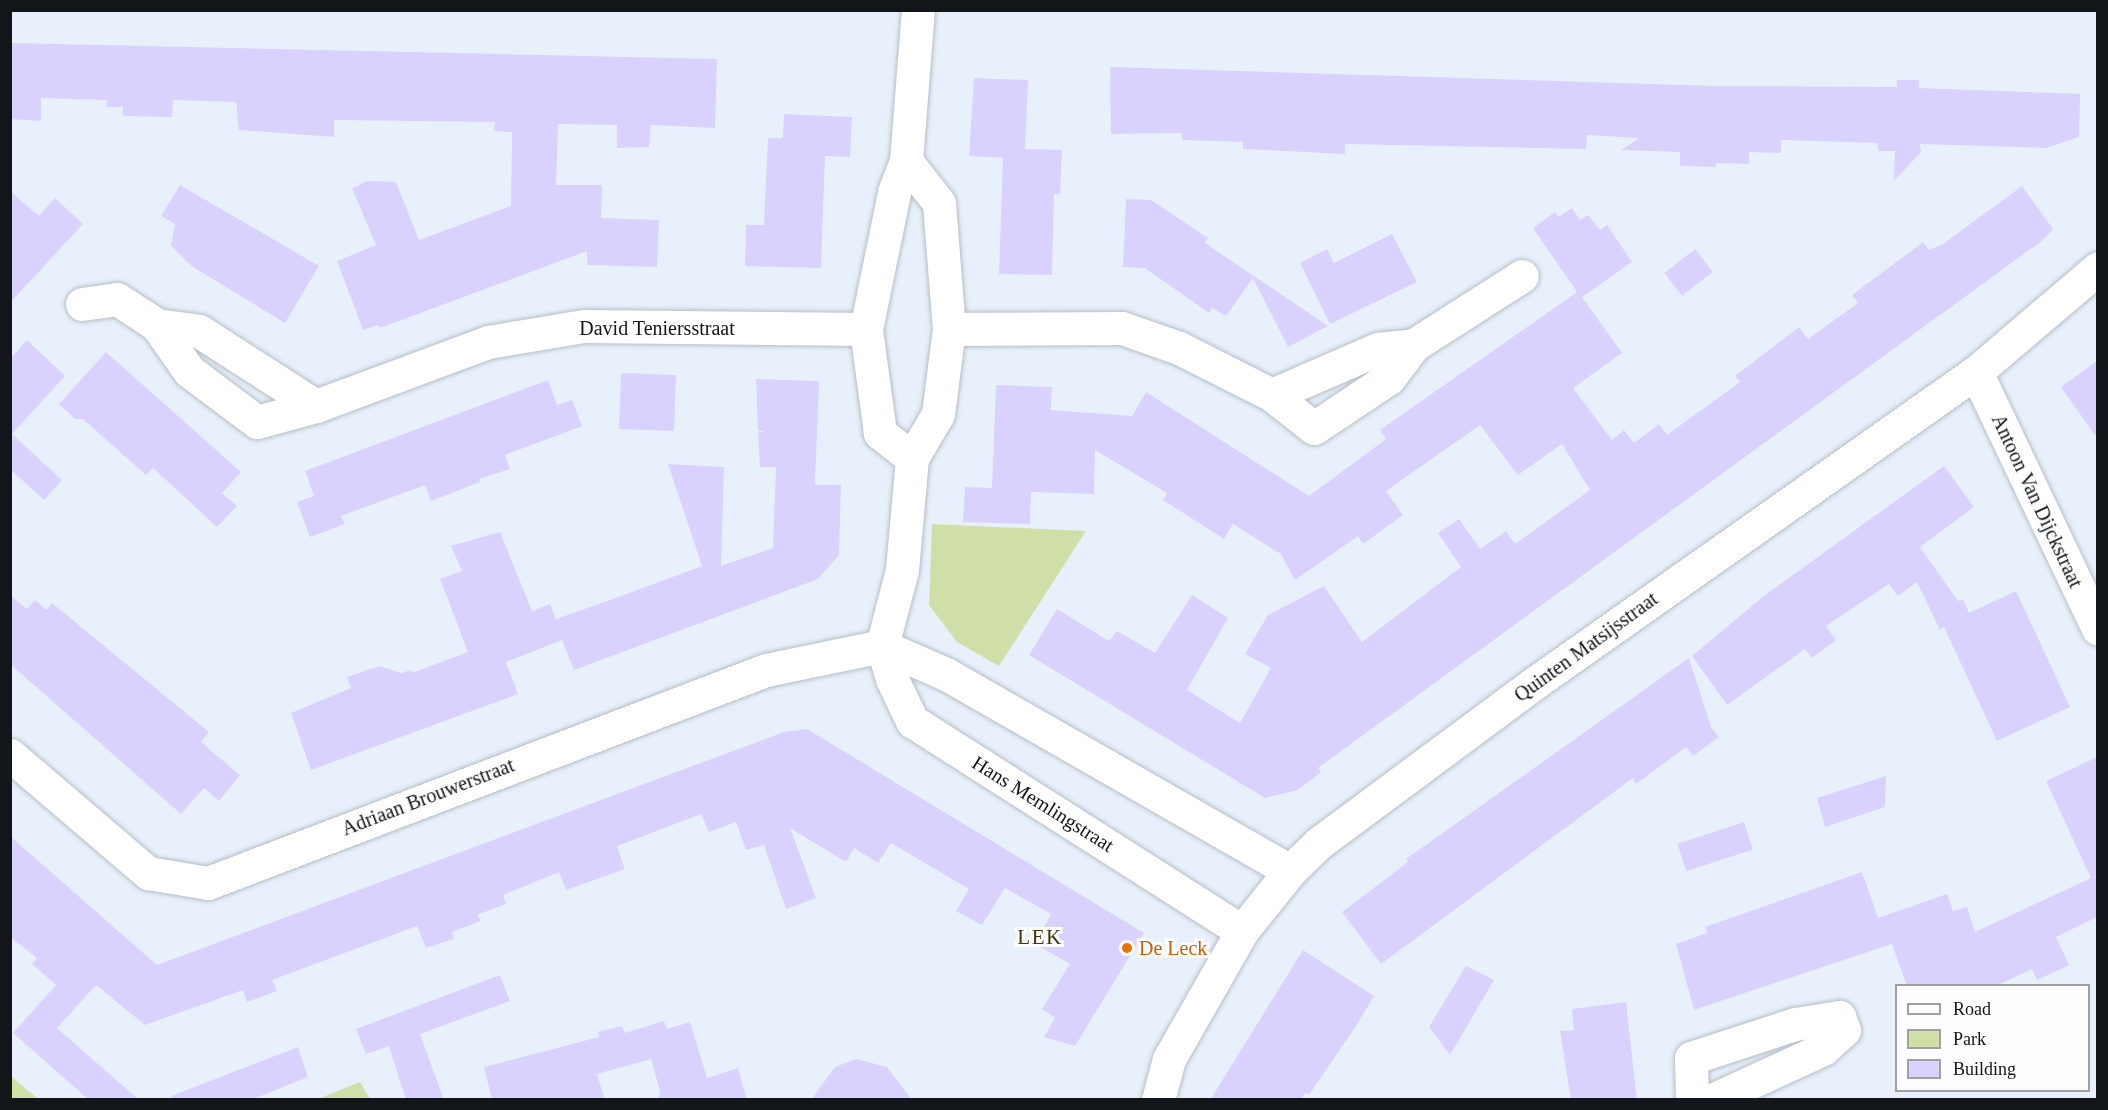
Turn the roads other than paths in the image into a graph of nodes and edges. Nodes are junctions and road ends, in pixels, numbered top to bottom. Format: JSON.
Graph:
{"nodes":[{"id":1,"x":918,"y":10,"type":"edge"},
{"id":2,"x":906,"y":161,"type":"junction"},
{"id":3,"x":2097,"y":268,"type":"edge"},
{"id":4,"x":1522,"y":276,"type":"dead end"},
{"id":5,"x":82,"y":304,"type":"dead end"},
{"id":6,"x":157,"y":325,"type":"junction"},
{"id":7,"x":866,"y":329,"type":"junction"},
{"id":8,"x":949,"y":329,"type":"junction"},
{"id":9,"x":1414,"y":345,"type":"junction"},
{"id":10,"x":1976,"y":372,"type":"junction"},
{"id":11,"x":1272,"y":395,"type":"junction"},
{"id":12,"x":316,"y":406,"type":"junction"},
{"id":13,"x":912,"y":458,"type":"junction"},
{"id":14,"x":2097,"y":629,"type":"edge"},
{"id":15,"x":882,"y":646,"type":"junction"},
{"id":16,"x":10,"y":755,"type":"edge"},
{"id":17,"x":1290,"y":871,"type":"junction"},
{"id":18,"x":1242,"y":931,"type":"junction"},
{"id":19,"x":1158,"y":1100,"type":"edge"},
{"id":20,"x":1692,"y":1100,"type":"edge"},
{"id":21,"x":1712,"y":1100,"type":"edge"}],
"edges":[{"from":1,"to":2,"type":"street"},
{"from":2,"to":7,"type":"street"},
{"from":2,"to":8,"type":"street"},
{"from":3,"to":10,"type":"street","name":"Quinten Matsijsstraat"},
{"from":4,"to":9,"type":"street"},
{"from":5,"to":6,"type":"street","name":"David Teniersstraat"},
{"from":6,"to":12,"type":"street","name":"David Teniersstraat"},
{"from":6,"to":12,"type":"street","name":"David Teniersstraat"},
{"from":7,"to":12,"type":"street","name":"David Teniersstraat"},
{"from":7,"to":13,"type":"street"},
{"from":8,"to":11,"type":"street"},
{"from":8,"to":13,"type":"street"},
{"from":9,"to":11,"type":"street"},
{"from":9,"to":11,"type":"street"},
{"from":10,"to":14,"type":"street","name":"Antoon Van Dijckstraat"},
{"from":10,"to":17,"type":"street","name":"Quinten Matsijsstraat"},
{"from":13,"to":15,"type":"street"},
{"from":15,"to":16,"type":"street","name":"Adriaan Brouwerstraat"},
{"from":15,"to":17,"type":"street"},
{"from":15,"to":18,"type":"street","name":"Hans Memlingstraat"},
{"from":17,"to":18,"type":"street","name":"Quinten Matsijsstraat"},
{"from":18,"to":19,"type":"street","name":"Quinten Matsijsstraat"},
{"from":20,"to":21,"type":"street"}]}
